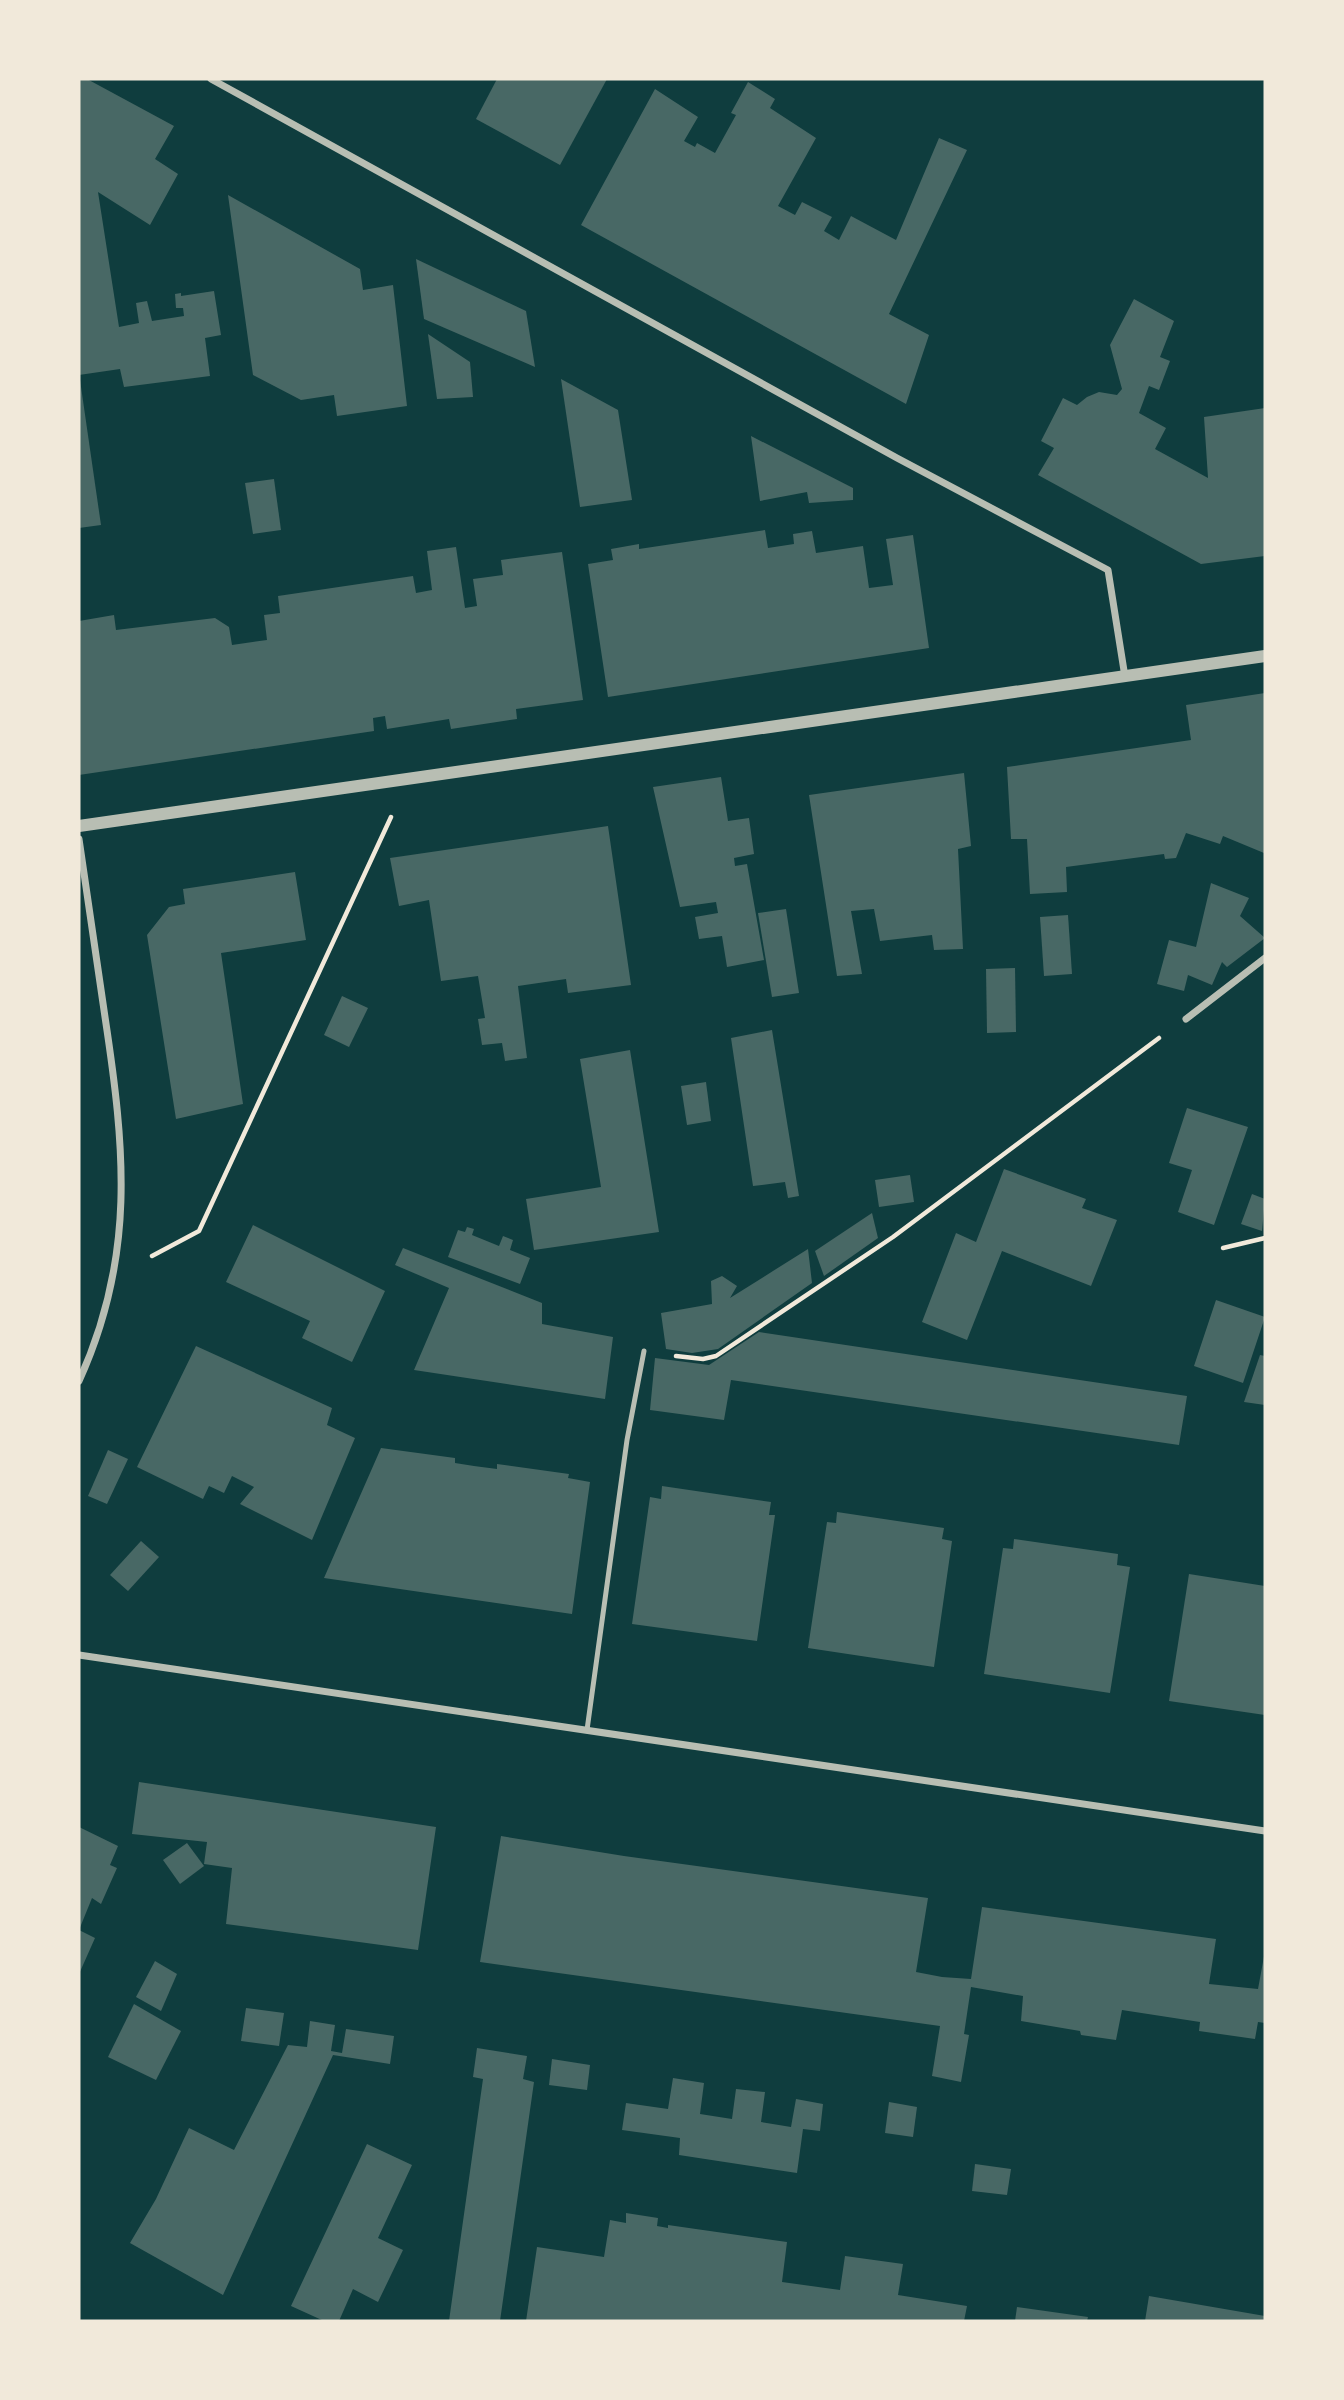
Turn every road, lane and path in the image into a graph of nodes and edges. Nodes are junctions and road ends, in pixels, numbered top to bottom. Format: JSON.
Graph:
{"nodes":[{"id":1,"x":211,"y":79,"type":"edge"},
{"id":2,"x":1265,"y":656,"type":"edge"},
{"id":3,"x":1125,"y":677,"type":"junction"},
{"id":4,"x":408,"y":779,"type":"junction"},
{"id":5,"x":79,"y":826,"type":"edge"},
{"id":6,"x":79,"y":839,"type":"edge"},
{"id":7,"x":1265,"y":958,"type":"edge"},
{"id":8,"x":1186,"y":1019,"type":"joint"},
{"id":9,"x":1265,"y":1238,"type":"edge"},
{"id":10,"x":1223,"y":1248,"type":"dead end"},
{"id":11,"x":114,"y":1276,"type":"junction"},
{"id":12,"x":644,"y":1351,"type":"joint"},
{"id":13,"x":79,"y":1381,"type":"edge"},
{"id":14,"x":79,"y":1656,"type":"edge"},
{"id":15,"x":587,"y":1730,"type":"junction"},
{"id":16,"x":1265,"y":1830,"type":"edge"}],
"edges":[{"from":1,"to":3,"type":"street"},
{"from":2,"to":3,"type":"street"},
{"from":3,"to":4,"type":"street"},
{"from":4,"to":5,"type":"street"},
{"from":4,"to":11,"type":"path"},
{"from":6,"to":11,"type":"street"},
{"from":7,"to":8,"type":"street"},
{"from":8,"to":12,"type":"path"},
{"from":9,"to":10,"type":"path"},
{"from":11,"to":13,"type":"street"},
{"from":12,"to":15,"type":"lane"},
{"from":14,"to":15,"type":"street"},
{"from":15,"to":16,"type":"street"}]}
